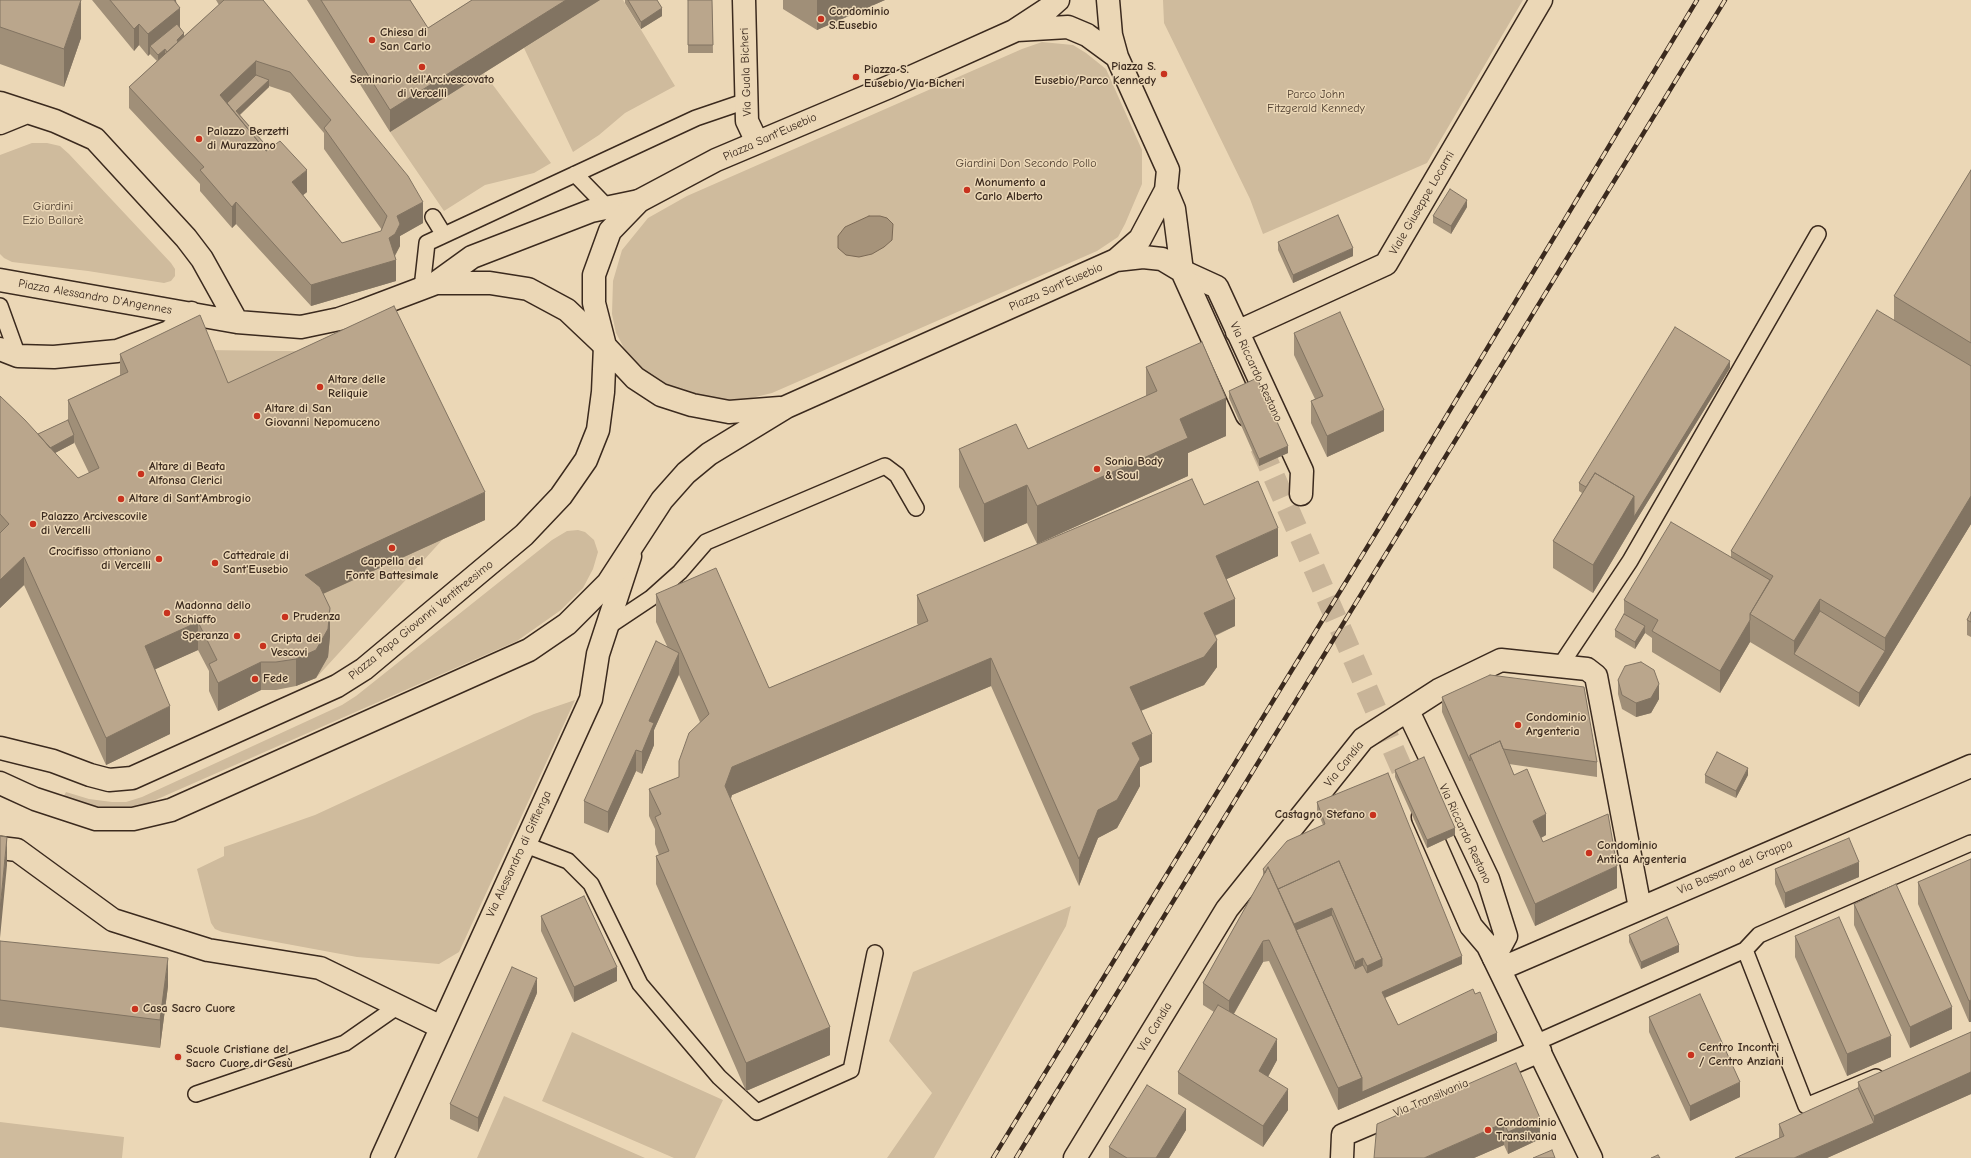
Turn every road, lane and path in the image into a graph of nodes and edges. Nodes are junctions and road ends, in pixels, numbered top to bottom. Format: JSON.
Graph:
{"nodes":[{"id":1,"x":744,"y":0,"type":"edge"},
{"id":2,"x":1058,"y":0,"type":"edge"},
{"id":3,"x":1108,"y":0,"type":"edge"},
{"id":4,"x":1540,"y":0,"type":"edge"},
{"id":5,"x":1014,"y":30,"type":"junction"},
{"id":6,"x":1117,"y":57,"type":"junction"},
{"id":7,"x":746,"y":101,"type":"junction"},
{"id":8,"x":0,"y":103,"type":"edge"},
{"id":9,"x":27,"y":112,"type":"junction"},
{"id":10,"x":0,"y":123,"type":"edge"},
{"id":11,"x":757,"y":142,"type":"junction"},
{"id":12,"x":575,"y":174,"type":"junction"},
{"id":13,"x":1166,"y":190,"type":"junction"},
{"id":14,"x":639,"y":201,"type":"junction"},
{"id":15,"x":608,"y":208,"type":"junction"},
{"id":16,"x":433,"y":217,"type":"dead end"},
{"id":17,"x":1818,"y":234,"type":"dead end"},
{"id":18,"x":444,"y":235,"type":"junction"},
{"id":19,"x":1116,"y":260,"type":"junction"},
{"id":20,"x":1182,"y":271,"type":"junction"},
{"id":21,"x":0,"y":280,"type":"edge"},
{"id":22,"x":429,"y":286,"type":"junction"},
{"id":23,"x":0,"y":306,"type":"edge"},
{"id":24,"x":190,"y":313,"type":"junction"},
{"id":25,"x":236,"y":322,"type":"junction"},
{"id":26,"x":1237,"y":332,"type":"junction"},
{"id":27,"x":605,"y":346,"type":"junction"},
{"id":28,"x":9,"y":352,"type":"edge"},
{"id":29,"x":786,"y":407,"type":"junction"},
{"id":30,"x":1255,"y":433,"type":"tunnel mouth"},
{"id":31,"x":1301,"y":494,"type":"dead end"},
{"id":32,"x":916,"y":508,"type":"dead end"},
{"id":33,"x":635,"y":543,"type":"junction"},
{"id":34,"x":606,"y":628,"type":"junction"},
{"id":35,"x":1560,"y":666,"type":"junction"},
{"id":36,"x":1408,"y":711,"type":"junction"},
{"id":37,"x":0,"y":748,"type":"edge"},
{"id":38,"x":1971,"y":766,"type":"edge"},
{"id":39,"x":0,"y":783,"type":"edge"},
{"id":40,"x":1414,"y":795,"type":"tunnel mouth"},
{"id":41,"x":1971,"y":843,"type":"edge"},
{"id":42,"x":523,"y":844,"type":"junction"},
{"id":43,"x":8,"y":849,"type":"edge"},
{"id":44,"x":1640,"y":908,"type":"junction"},
{"id":45,"x":1745,"y":950,"type":"junction"},
{"id":46,"x":875,"y":953,"type":"dead end"},
{"id":47,"x":1497,"y":963,"type":"junction"},
{"id":48,"x":398,"y":1006,"type":"junction"},
{"id":49,"x":441,"y":1027,"type":"junction"},
{"id":50,"x":1538,"y":1047,"type":"junction"},
{"id":51,"x":1889,"y":1071,"type":"edge"},
{"id":52,"x":196,"y":1094,"type":"dead end"},
{"id":53,"x":382,"y":1158,"type":"edge"},
{"id":54,"x":1075,"y":1158,"type":"edge"},
{"id":55,"x":1342,"y":1158,"type":"edge"},
{"id":56,"x":1591,"y":1158,"type":"edge"}],
"edges":[{"from":1,"to":7,"type":"street","name":"Via Guala Bicheri"},
{"from":2,"to":5,"type":"street","name":"Piazza Sant'Eusebio"},
{"from":3,"to":6,"type":"street","name":"Piazza Sant'Eusebio"},
{"from":4,"to":26,"type":"street","name":"Viale Giuseppe Locarni"},
{"from":5,"to":6,"type":"street","name":"Piazza Sant'Eusebio"},
{"from":5,"to":11,"type":"street","name":"Piazza Sant'Eusebio"},
{"from":6,"to":13,"type":"street","name":"Piazza Sant'Eusebio"},
{"from":7,"to":11,"type":"street","name":"Via Guala Bicheri"},
{"from":7,"to":12,"type":"lane"},
{"from":8,"to":9,"type":"street"},
{"from":9,"to":10,"type":"street"},
{"from":9,"to":25,"type":"street"},
{"from":11,"to":14,"type":"street","name":"Piazza Sant'Eusebio"},
{"from":12,"to":15,"type":"lane"},
{"from":12,"to":18,"type":"lane"},
{"from":13,"to":19,"type":"street","name":"Piazza Sant'Eusebio"},
{"from":13,"to":20,"type":"street"},
{"from":14,"to":15,"type":"street","name":"Piazza Sant'Eusebio"},
{"from":14,"to":27,"type":"street","name":"Piazza Sant'Eusebio"},
{"from":15,"to":22,"type":"street","name":"Piazza Sant'Eusebio"},
{"from":16,"to":18,"type":"lane"},
{"from":17,"to":35,"type":"lane"},
{"from":18,"to":22,"type":"lane"},
{"from":19,"to":20,"type":"street","name":"Via Riccardo Restano"},
{"from":19,"to":29,"type":"street","name":"Piazza Sant'Eusebio"},
{"from":20,"to":26,"type":"street","name":"Via Riccardo Restano"},
{"from":20,"to":30,"type":"street"},
{"from":21,"to":24,"type":"street","name":"Piazza Alessandro D'Angennes"},
{"from":22,"to":25,"type":"street","name":"Piazza Alessandro D'Angennes"},
{"from":22,"to":27,"type":"street","name":"Piazza Sant'Eusebio"},
{"from":23,"to":28,"type":"lane","name":"Piazza Alessandro D'Angennes"},
{"from":24,"to":25,"type":"street","name":"Piazza Alessandro D'Angennes"},
{"from":24,"to":28,"type":"street","name":"Piazza Alessandro D'Angennes"},
{"from":26,"to":31,"type":"street","name":"Via Riccardo Restano"},
{"from":27,"to":29,"type":"street","name":"Piazza Sant'Eusebio"},
{"from":27,"to":37,"type":"street","name":"Piazza Papa Giovanni Ventitreesimo"},
{"from":29,"to":33,"type":"street","name":"Piazza Sant'Eusebio"},
{"from":32,"to":34,"type":"lane"},
{"from":33,"to":34,"type":"street","name":"Via Alessandro di Gifflenga"},
{"from":33,"to":39,"type":"street"},
{"from":34,"to":42,"type":"street","name":"Via Alessandro di Gifflenga"},
{"from":35,"to":36,"type":"street","name":"Via Candia"},
{"from":35,"to":44,"type":"street","name":"Via Candia"},
{"from":36,"to":47,"type":"street","name":"Via Riccardo Restano"},
{"from":36,"to":54,"type":"street","name":"Via Candia"},
{"from":38,"to":44,"type":"street","name":"Via Bassano del Grappa"},
{"from":40,"to":47,"type":"street"},
{"from":41,"to":45,"type":"lane"},
{"from":42,"to":46,"type":"lane"},
{"from":42,"to":49,"type":"street","name":"Via Alessandro di Gifflenga"},
{"from":43,"to":48,"type":"street"},
{"from":44,"to":47,"type":"street","name":"Via Bassano del Grappa"},
{"from":45,"to":50,"type":"lane"},
{"from":45,"to":51,"type":"lane"},
{"from":47,"to":50,"type":"street"},
{"from":48,"to":49,"type":"street"},
{"from":48,"to":52,"type":"lane"},
{"from":49,"to":53,"type":"street","name":"Via Alessandro di Gifflenga"},
{"from":50,"to":55,"type":"street","name":"Via Transilvania"},
{"from":50,"to":56,"type":"street"}]}
